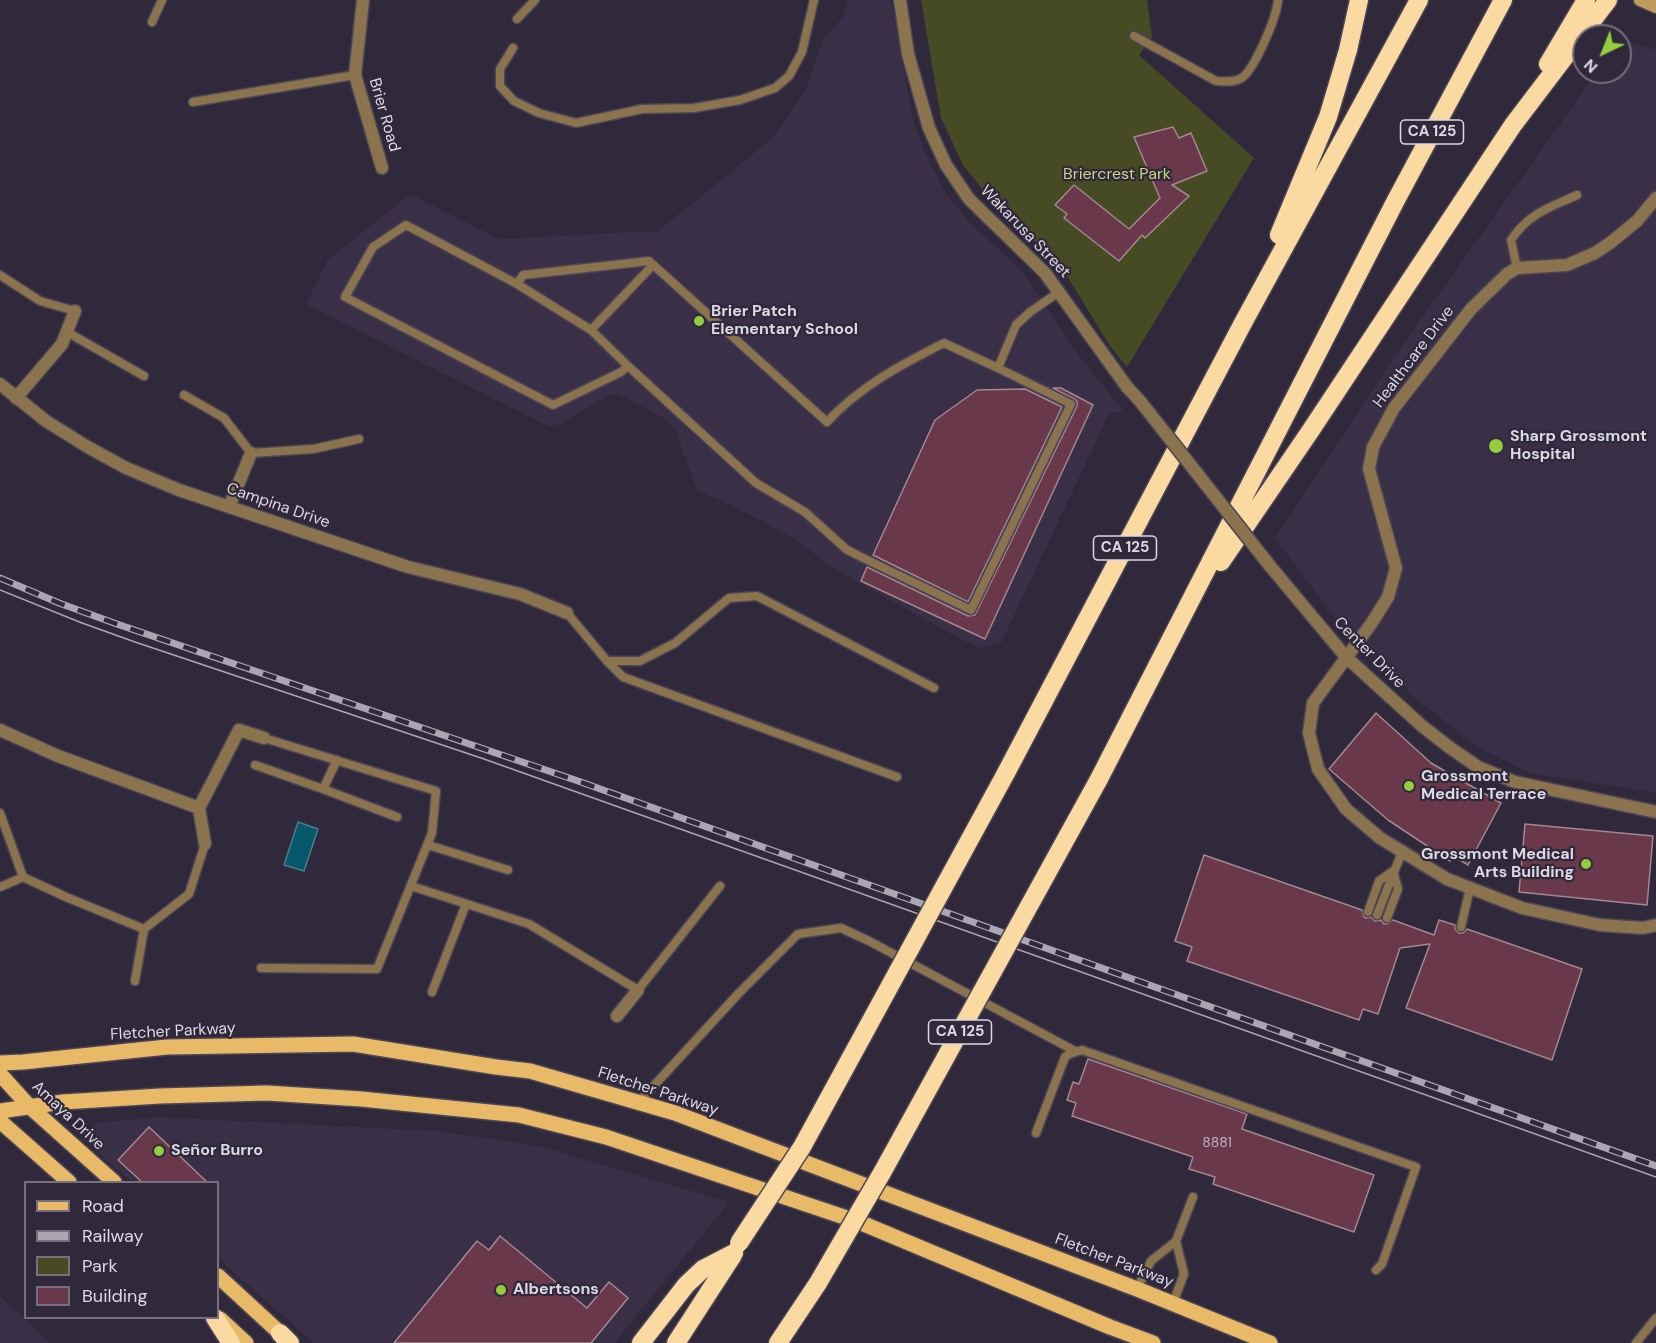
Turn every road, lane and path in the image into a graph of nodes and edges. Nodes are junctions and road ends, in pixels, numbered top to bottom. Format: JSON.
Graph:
{"nodes":[{"id":1,"x":162,"y":0,"type":"edge"},
{"id":2,"x":363,"y":0,"type":"edge"},
{"id":3,"x":535,"y":0,"type":"edge"},
{"id":4,"x":814,"y":0,"type":"edge"},
{"id":5,"x":900,"y":0,"type":"edge"},
{"id":6,"x":1278,"y":0,"type":"edge"},
{"id":7,"x":1359,"y":0,"type":"edge"},
{"id":8,"x":1367,"y":0,"type":"edge"},
{"id":9,"x":1419,"y":0,"type":"edge"},
{"id":10,"x":1586,"y":0,"type":"edge"},
{"id":11,"x":1608,"y":0,"type":"edge"},
{"id":12,"x":1640,"y":0,"type":"edge"},
{"id":13,"x":1503,"y":1,"type":"edge"},
{"id":14,"x":1656,"y":7,"type":"edge"},
{"id":15,"x":517,"y":19,"type":"dead end"},
{"id":16,"x":152,"y":22,"type":"dead end"},
{"id":17,"x":1134,"y":36,"type":"dead end"},
{"id":18,"x":1570,"y":38,"type":"junction"},
{"id":19,"x":513,"y":48,"type":"dead end"},
{"id":20,"x":1348,"y":50,"type":"junction"},
{"id":21,"x":355,"y":75,"type":"junction"},
{"id":22,"x":193,"y":102,"type":"dead end"},
{"id":23,"x":382,"y":168,"type":"dead end"},
{"id":24,"x":1577,"y":195,"type":"dead end"},
{"id":25,"x":1656,"y":198,"type":"edge"},
{"id":26,"x":653,"y":265,"type":"junction"},
{"id":27,"x":1517,"y":268,"type":"junction"},
{"id":28,"x":0,"y":275,"type":"edge"},
{"id":29,"x":517,"y":284,"type":"junction"},
{"id":30,"x":1059,"y":292,"type":"junction"},
{"id":31,"x":75,"y":311,"type":"joint"},
{"id":32,"x":1244,"y":323,"type":"junction"},
{"id":33,"x":591,"y":330,"type":"junction"},
{"id":34,"x":67,"y":332,"type":"junction"},
{"id":35,"x":628,"y":366,"type":"junction"},
{"id":36,"x":998,"y":368,"type":"junction"},
{"id":37,"x":144,"y":376,"type":"dead end"},
{"id":38,"x":0,"y":384,"type":"edge"},
{"id":39,"x":184,"y":395,"type":"dead end"},
{"id":40,"x":16,"y":398,"type":"junction"},
{"id":41,"x":1140,"y":401,"type":"joint"},
{"id":42,"x":359,"y":438,"type":"dead end"},
{"id":43,"x":251,"y":453,"type":"junction"},
{"id":44,"x":229,"y":507,"type":"junction"},
{"id":45,"x":567,"y":613,"type":"joint"},
{"id":46,"x":1178,"y":626,"type":"junction"},
{"id":47,"x":1346,"y":657,"type":"junction"},
{"id":48,"x":607,"y":661,"type":"junction"},
{"id":49,"x":934,"y":688,"type":"dead end"},
{"id":50,"x":0,"y":730,"type":"edge"},
{"id":51,"x":264,"y":738,"type":"joint"},
{"id":52,"x":337,"y":760,"type":"junction"},
{"id":53,"x":255,"y":765,"type":"dead end"},
{"id":54,"x":897,"y":777,"type":"dead end"},
{"id":55,"x":323,"y":789,"type":"junction"},
{"id":56,"x":199,"y":808,"type":"junction"},
{"id":57,"x":1656,"y":812,"type":"edge"},
{"id":58,"x":0,"y":813,"type":"edge"},
{"id":59,"x":398,"y":817,"type":"dead end"},
{"id":60,"x":205,"y":844,"type":"joint"},
{"id":61,"x":428,"y":845,"type":"junction"},
{"id":62,"x":1402,"y":852,"type":"junction"},
{"id":63,"x":508,"y":870,"type":"dead end"},
{"id":64,"x":1393,"y":870,"type":"junction"},
{"id":65,"x":23,"y":877,"type":"junction"},
{"id":66,"x":411,"y":886,"type":"junction"},
{"id":67,"x":720,"y":886,"type":"dead end"},
{"id":68,"x":0,"y":887,"type":"edge"},
{"id":69,"x":1470,"y":888,"type":"junction"},
{"id":70,"x":466,"y":904,"type":"junction"},
{"id":71,"x":1372,"y":913,"type":"dead end"},
{"id":72,"x":1387,"y":918,"type":"dead end"},
{"id":73,"x":1656,"y":926,"type":"edge"},
{"id":74,"x":1461,"y":927,"type":"dead end"},
{"id":75,"x":144,"y":929,"type":"junction"},
{"id":76,"x":261,"y":968,"type":"dead end"},
{"id":77,"x":135,"y":981,"type":"dead end"},
{"id":78,"x":638,"y":990,"type":"junction"},
{"id":79,"x":432,"y":992,"type":"dead end"},
{"id":80,"x":617,"y":1016,"type":"dead end"},
{"id":81,"x":1075,"y":1051,"type":"junction"},
{"id":82,"x":0,"y":1063,"type":"edge"},
{"id":83,"x":0,"y":1074,"type":"edge"},
{"id":84,"x":638,"y":1103,"type":"junction"},
{"id":85,"x":29,"y":1106,"type":"junction"},
{"id":86,"x":0,"y":1111,"type":"edge"},
{"id":87,"x":0,"y":1121,"type":"edge"},
{"id":88,"x":1036,"y":1133,"type":"dead end"},
{"id":89,"x":68,"y":1181,"type":"edge"},
{"id":90,"x":113,"y":1181,"type":"edge"},
{"id":91,"x":1193,"y":1197,"type":"dead end"},
{"id":92,"x":1176,"y":1241,"type":"junction"},
{"id":93,"x":737,"y":1248,"type":"junction"},
{"id":94,"x":1376,"y":1270,"type":"dead end"},
{"id":95,"x":219,"y":1277,"type":"edge"},
{"id":96,"x":1137,"y":1289,"type":"junction"},
{"id":97,"x":1173,"y":1303,"type":"junction"},
{"id":98,"x":1656,"y":1318,"type":"edge"},
{"id":99,"x":217,"y":1319,"type":"edge"},
{"id":100,"x":218,"y":1319,"type":"edge"},
{"id":101,"x":283,"y":1340,"type":"edge"},
{"id":102,"x":231,"y":1343,"type":"edge"},
{"id":103,"x":246,"y":1343,"type":"edge"},
{"id":104,"x":641,"y":1343,"type":"edge"},
{"id":105,"x":676,"y":1343,"type":"edge"},
{"id":106,"x":778,"y":1343,"type":"edge"},
{"id":107,"x":1153,"y":1343,"type":"edge"},
{"id":108,"x":1270,"y":1343,"type":"edge"},
{"id":109,"x":1636,"y":1343,"type":"edge"}],
"edges":[{"from":1,"to":16,"type":"lane"},
{"from":2,"to":21,"type":"street","name":"Brier Road"},
{"from":3,"to":15,"type":"lane"},
{"from":4,"to":19,"type":"lane"},
{"from":5,"to":30,"type":"street","name":"Wakarusa Street"},
{"from":6,"to":17,"type":"lane"},
{"from":7,"to":20,"type":"highway"},
{"from":8,"to":20,"type":"highway"},
{"from":9,"to":32,"type":"highway","number":"CA 125"},
{"from":10,"to":18,"type":"highway"},
{"from":11,"to":18,"type":"highway"},
{"from":12,"to":14,"type":"main road"},
{"from":13,"to":46,"type":"highway","number":"CA 125"},
{"from":18,"to":46,"type":"highway"},
{"from":20,"to":32,"type":"highway"},
{"from":21,"to":22,"type":"lane"},
{"from":21,"to":23,"type":"street","name":"Brier Road"},
{"from":24,"to":27,"type":"lane"},
{"from":25,"to":27,"type":"street"},
{"from":26,"to":29,"type":"lane"},
{"from":26,"to":33,"type":"lane"},
{"from":26,"to":36,"type":"lane"},
{"from":27,"to":47,"type":"street","name":"Healthcare Drive"},
{"from":28,"to":31,"type":"lane"},
{"from":29,"to":33,"type":"lane"},
{"from":29,"to":35,"type":"lane"},
{"from":30,"to":36,"type":"lane"},
{"from":30,"to":41,"type":"street","name":"Wakarusa Street"},
{"from":31,"to":34,"type":"street"},
{"from":32,"to":93,"type":"highway","number":"CA 125","bridge":true},
{"from":33,"to":35,"type":"lane"},
{"from":34,"to":37,"type":"lane"},
{"from":34,"to":40,"type":"street"},
{"from":35,"to":36,"type":"lane"},
{"from":38,"to":40,"type":"street","name":"Campina Drive"},
{"from":39,"to":43,"type":"lane"},
{"from":40,"to":44,"type":"street","name":"Campina Drive"},
{"from":41,"to":47,"type":"street","name":"Center Drive","bridge":true},
{"from":42,"to":43,"type":"lane"},
{"from":43,"to":44,"type":"street"},
{"from":44,"to":45,"type":"street","name":"Campina Drive"},
{"from":45,"to":48,"type":"lane"},
{"from":46,"to":106,"type":"highway","number":"CA 125","bridge":true},
{"from":47,"to":57,"type":"street","name":"Center Drive"},
{"from":47,"to":62,"type":"street","name":"Healthcare Drive"},
{"from":48,"to":49,"type":"lane"},
{"from":48,"to":54,"type":"lane"},
{"from":50,"to":56,"type":"street"},
{"from":51,"to":52,"type":"lane"},
{"from":51,"to":56,"type":"street"},
{"from":52,"to":55,"type":"lane"},
{"from":52,"to":61,"type":"lane"},
{"from":53,"to":55,"type":"lane"},
{"from":55,"to":59,"type":"lane"},
{"from":56,"to":60,"type":"street"},
{"from":58,"to":65,"type":"lane"},
{"from":60,"to":75,"type":"lane"},
{"from":61,"to":63,"type":"lane"},
{"from":61,"to":66,"type":"lane"},
{"from":62,"to":64,"type":"lane"},
{"from":62,"to":69,"type":"street","name":"Healthcare Drive"},
{"from":64,"to":71,"type":"lane"},
{"from":64,"to":72,"type":"lane"},
{"from":65,"to":68,"type":"lane"},
{"from":65,"to":75,"type":"lane"},
{"from":66,"to":70,"type":"lane"},
{"from":66,"to":76,"type":"lane"},
{"from":67,"to":78,"type":"lane"},
{"from":69,"to":73,"type":"street","name":"Healthcare Drive"},
{"from":69,"to":74,"type":"lane"},
{"from":70,"to":78,"type":"lane"},
{"from":70,"to":79,"type":"lane"},
{"from":75,"to":77,"type":"lane"},
{"from":78,"to":80,"type":"street"},
{"from":81,"to":84,"type":"lane"},
{"from":81,"to":88,"type":"lane"},
{"from":81,"to":94,"type":"lane"},
{"from":82,"to":84,"type":"main road","name":"Fletcher Parkway"},
{"from":83,"to":85,"type":"main road","name":"Amaya Drive"},
{"from":84,"to":96,"type":"main road","name":"Fletcher Parkway"},
{"from":85,"to":86,"type":"main road"},
{"from":85,"to":90,"type":"main road","name":"Amaya Drive"},
{"from":85,"to":107,"type":"main road"},
{"from":87,"to":89,"type":"main road"},
{"from":91,"to":92,"type":"lane"},
{"from":92,"to":96,"type":"lane"},
{"from":92,"to":97,"type":"lane"},
{"from":93,"to":104,"type":"highway"},
{"from":93,"to":105,"type":"highway","number":"CA 125"},
{"from":95,"to":101,"type":"main road"},
{"from":96,"to":97,"type":"main road","name":"Fletcher Parkway"},
{"from":97,"to":108,"type":"main road","name":"Fletcher Parkway"},
{"from":98,"to":109,"type":"lane"},
{"from":99,"to":102,"type":"highway"},
{"from":100,"to":103,"type":"main road"}]}
